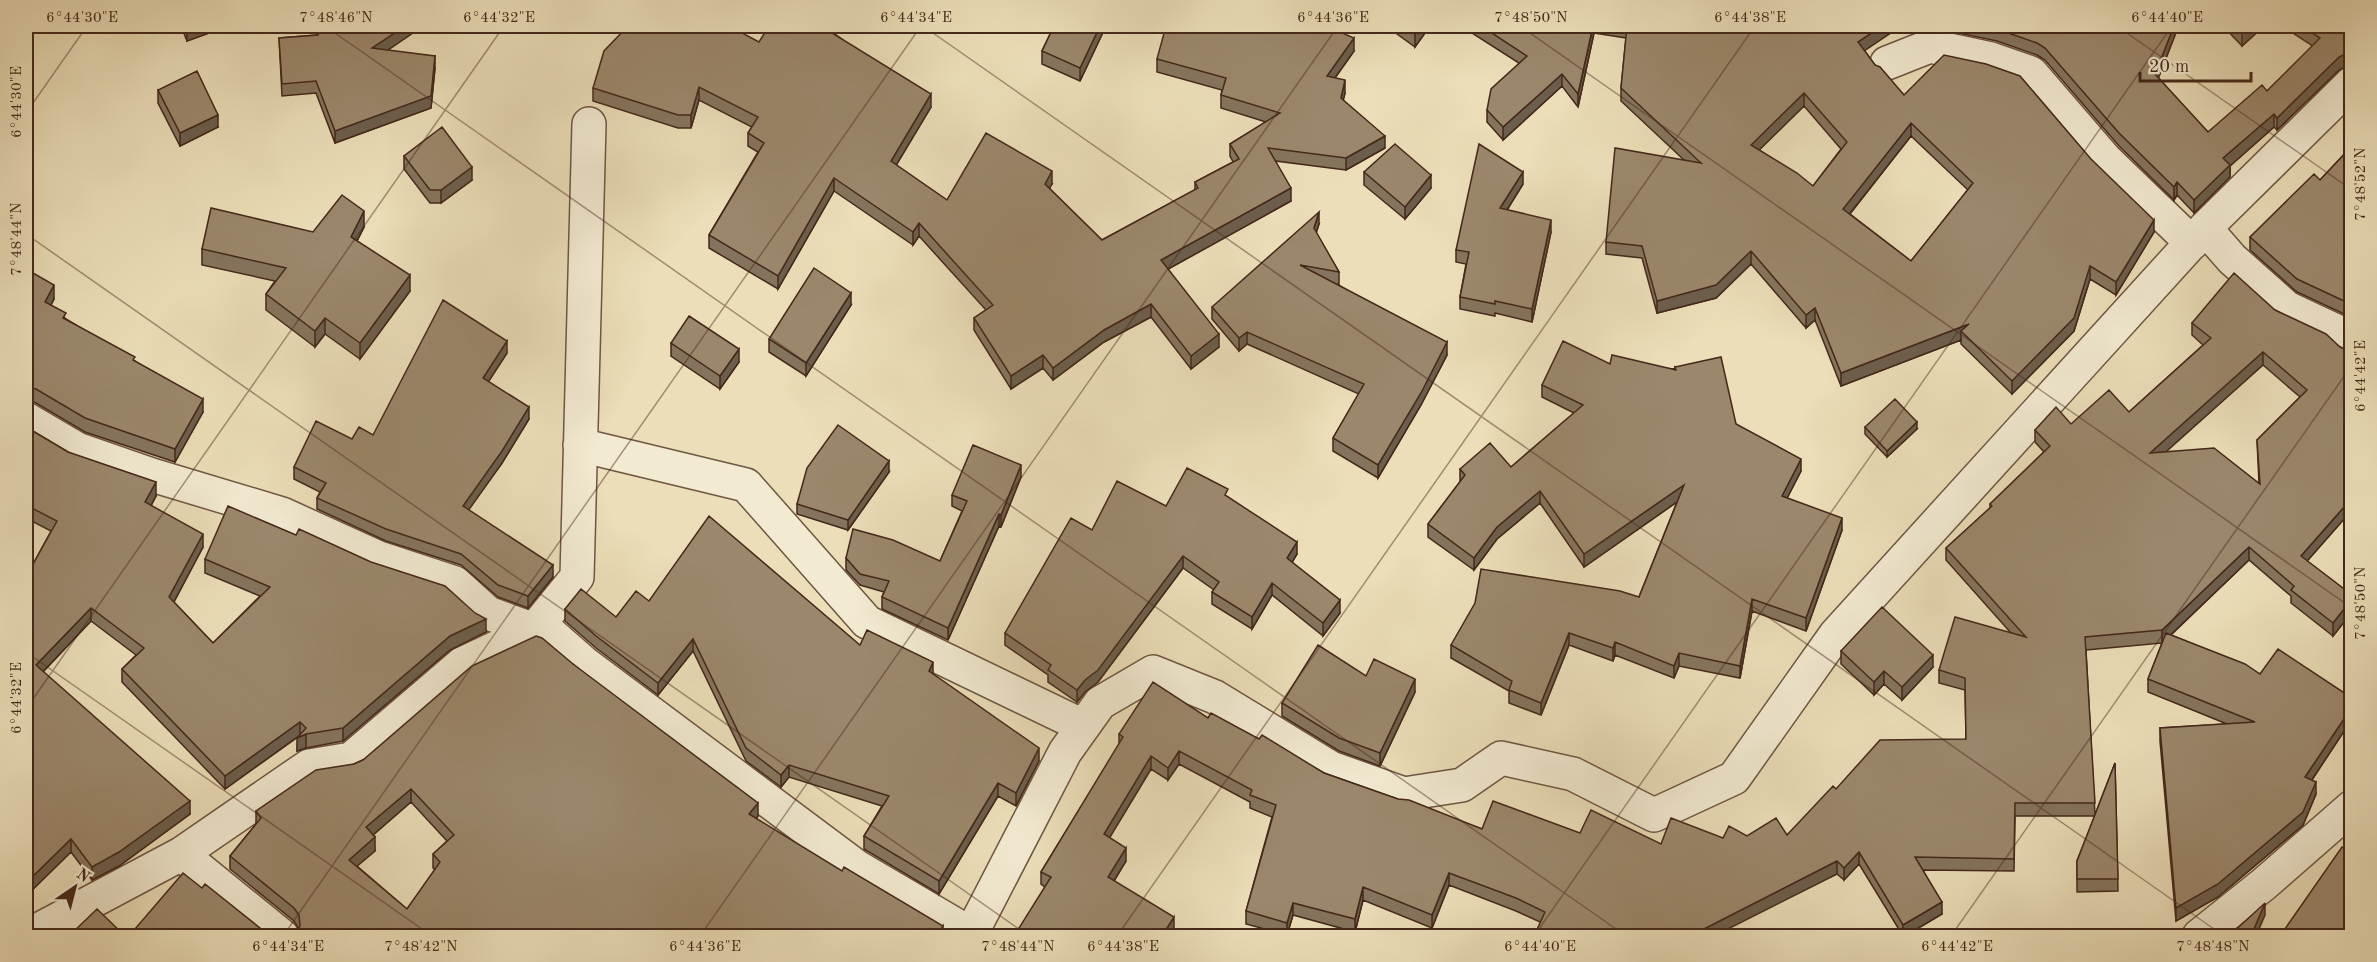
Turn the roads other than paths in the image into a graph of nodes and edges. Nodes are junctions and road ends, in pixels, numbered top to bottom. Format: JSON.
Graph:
{"nodes":[{"id":1,"x":1887,"y":63,"type":"dead end"},
{"id":2,"x":2352,"y":83,"type":"edge"},
{"id":3,"x":589,"y":124,"type":"dead end"},
{"id":4,"x":2198,"y":235,"type":"junction"},
{"id":5,"x":2352,"y":345,"type":"edge"},
{"id":6,"x":26,"y":419,"type":"edge"},
{"id":7,"x":580,"y":445,"type":"junction"},
{"id":8,"x":534,"y":630,"type":"junction"},
{"id":9,"x":1083,"y":726,"type":"junction"},
{"id":10,"x":2352,"y":807,"type":"edge"},
{"id":11,"x":181,"y":854,"type":"junction"},
{"id":12,"x":970,"y":935,"type":"edge"},
{"id":13,"x":27,"y":936,"type":"edge"},
{"id":14,"x":282,"y":936,"type":"edge"},
{"id":15,"x":2199,"y":936,"type":"edge"}],
"edges":[{"from":1,"to":4,"type":"street"},
{"from":2,"to":4,"type":"street"},
{"from":3,"to":7,"type":"street"},
{"from":4,"to":5,"type":"street"},
{"from":4,"to":9,"type":"street"},
{"from":6,"to":8,"type":"street"},
{"from":7,"to":8,"type":"street"},
{"from":7,"to":9,"type":"street"},
{"from":8,"to":11,"type":"street"},
{"from":8,"to":12,"type":"street"},
{"from":9,"to":12,"type":"street"},
{"from":10,"to":15,"type":"street"},
{"from":11,"to":13,"type":"street"},
{"from":11,"to":14,"type":"street"}]}
